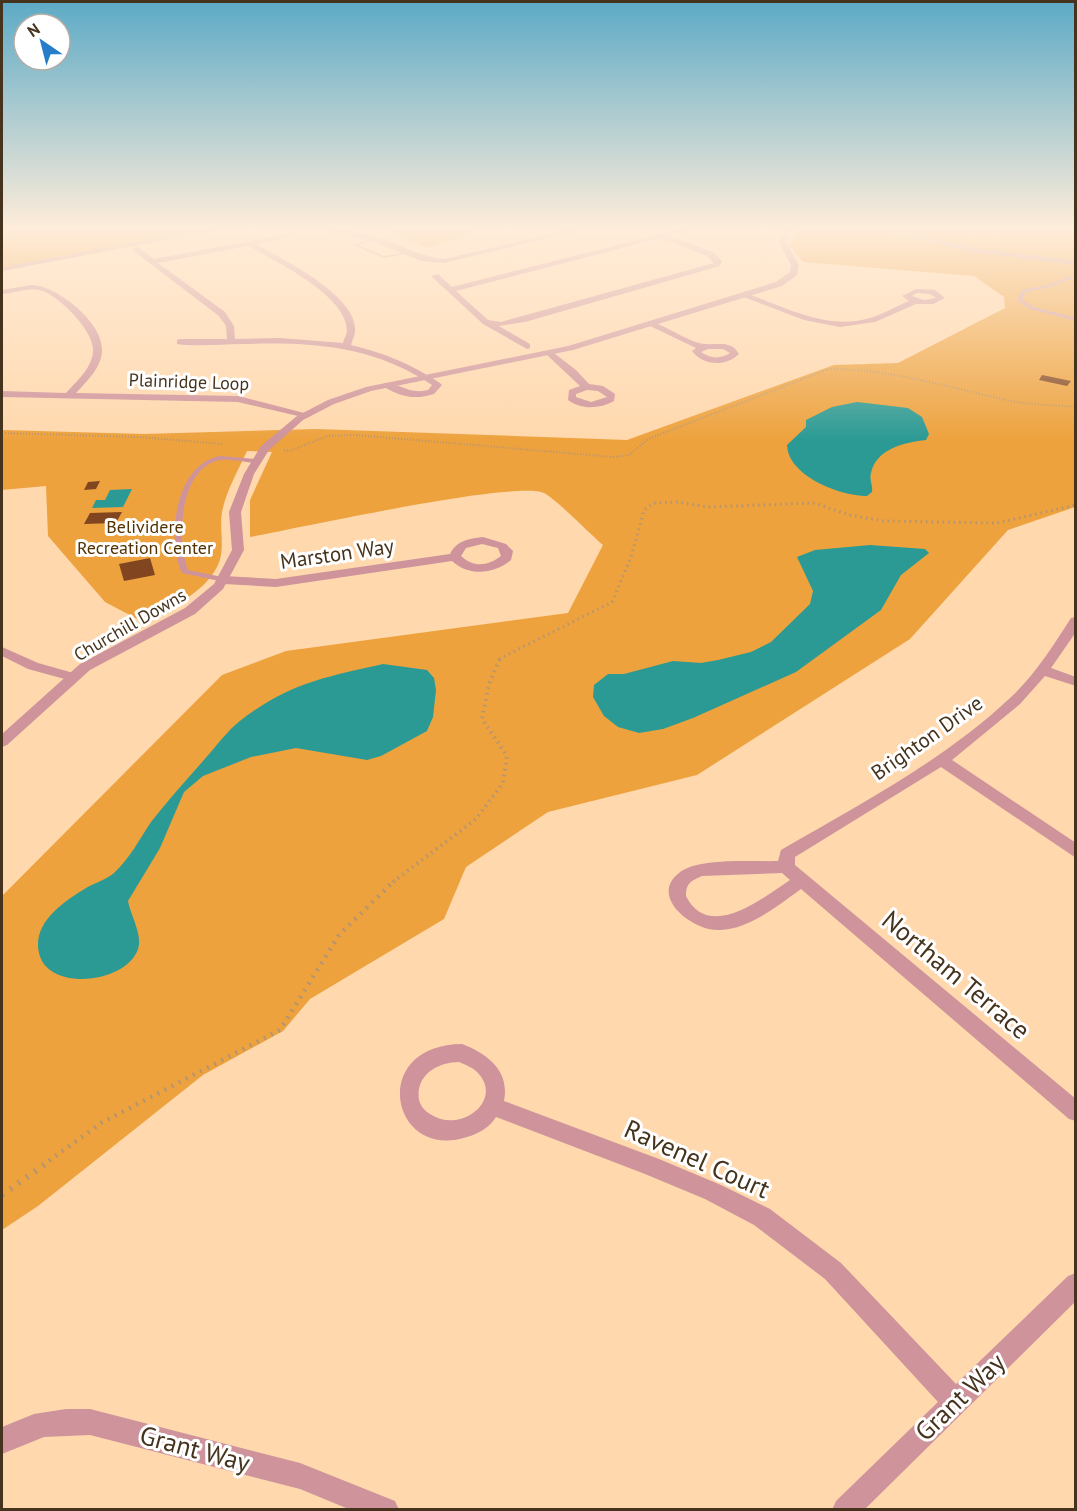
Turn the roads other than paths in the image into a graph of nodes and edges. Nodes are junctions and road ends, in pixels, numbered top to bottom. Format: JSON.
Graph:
{"nodes":[{"id":1,"x":57,"y":299,"type":"edge"},
{"id":2,"x":201,"y":299,"type":"edge"},
{"id":3,"x":334,"y":299,"type":"edge"},
{"id":4,"x":460,"y":299,"type":"edge"},
{"id":5,"x":597,"y":299,"type":"edge"},
{"id":6,"x":736,"y":299,"type":"edge"},
{"id":7,"x":753,"y":299,"type":"edge"},
{"id":8,"x":1019,"y":299,"type":"edge"},
{"id":9,"x":915,"y":301,"type":"dead end"},
{"id":10,"x":1076,"y":320,"type":"edge"},
{"id":11,"x":486,"y":322,"type":"junction"},
{"id":12,"x":651,"y":323,"type":"junction"},
{"id":13,"x":180,"y":342,"type":"dead end"},
{"id":14,"x":231,"y":342,"type":"junction"},
{"id":15,"x":346,"y":346,"type":"junction"},
{"id":16,"x":527,"y":346,"type":"dead end"},
{"id":17,"x":702,"y":347,"type":"dead end"},
{"id":18,"x":550,"y":353,"type":"junction"},
{"id":19,"x":427,"y":377,"type":"junction"},
{"id":20,"x":387,"y":385,"type":"junction"},
{"id":21,"x":586,"y":387,"type":"dead end"},
{"id":22,"x":2,"y":394,"type":"edge"},
{"id":23,"x":69,"y":395,"type":"junction"},
{"id":24,"x":307,"y":414,"type":"junction"},
{"id":25,"x":255,"y":461,"type":"junction"},
{"id":26,"x":455,"y":557,"type":"dead end"},
{"id":27,"x":224,"y":580,"type":"junction"},
{"id":28,"x":1076,"y":621,"type":"edge"},
{"id":29,"x":2,"y":651,"type":"edge"},
{"id":30,"x":1042,"y":670,"type":"junction"},
{"id":31,"x":72,"y":677,"type":"junction"},
{"id":32,"x":1076,"y":682,"type":"edge"},
{"id":33,"x":2,"y":742,"type":"edge"},
{"id":34,"x":941,"y":760,"type":"junction"},
{"id":35,"x":1076,"y":852,"type":"edge"},
{"id":36,"x":786,"y":867,"type":"junction"},
{"id":37,"x":802,"y":880,"type":"junction"},
{"id":38,"x":493,"y":1106,"type":"junction"},
{"id":39,"x":1076,"y":1112,"type":"edge"},
{"id":40,"x":1076,"y":1284,"type":"edge"},
{"id":41,"x":955,"y":1402,"type":"junction"},
{"id":42,"x":2,"y":1441,"type":"edge"},
{"id":43,"x":386,"y":1509,"type":"edge"},
{"id":44,"x":845,"y":1509,"type":"edge"}],
"edges":[{"from":1,"to":23,"type":"street"},
{"from":2,"to":14,"type":"street"},
{"from":3,"to":15,"type":"street"},
{"from":4,"to":11,"type":"street"},
{"from":5,"to":11,"type":"street"},
{"from":6,"to":12,"type":"street","name":"Churchill Downs"},
{"from":7,"to":9,"type":"street"},
{"from":8,"to":10,"type":"lane"},
{"from":11,"to":16,"type":"street"},
{"from":12,"to":17,"type":"street"},
{"from":12,"to":18,"type":"street","name":"Churchill Downs"},
{"from":13,"to":14,"type":"street"},
{"from":14,"to":15,"type":"street"},
{"from":15,"to":19,"type":"street"},
{"from":18,"to":19,"type":"street","name":"Churchill Downs"},
{"from":18,"to":21,"type":"street"},
{"from":19,"to":20,"type":"street","name":"Churchill Downs"},
{"from":19,"to":20,"type":"street"},
{"from":20,"to":24,"type":"street","name":"Churchill Downs"},
{"from":22,"to":23,"type":"street","name":"Plainridge Loop"},
{"from":23,"to":24,"type":"street","name":"Plainridge Loop"},
{"from":24,"to":25,"type":"street","name":"Churchill Downs"},
{"from":25,"to":27,"type":"street","name":"Churchill Downs"},
{"from":25,"to":27,"type":"lane"},
{"from":26,"to":27,"type":"street","name":"Marston Way"},
{"from":27,"to":31,"type":"street","name":"Churchill Downs"},
{"from":28,"to":30,"type":"street","name":"Brighton Drive"},
{"from":29,"to":31,"type":"street"},
{"from":30,"to":32,"type":"street"},
{"from":30,"to":34,"type":"street","name":"Brighton Drive"},
{"from":31,"to":33,"type":"street","name":"Churchill Downs"},
{"from":34,"to":35,"type":"street"},
{"from":34,"to":36,"type":"street","name":"Brighton Drive"},
{"from":36,"to":37,"type":"street"},
{"from":36,"to":37,"type":"street"},
{"from":37,"to":39,"type":"street","name":"Northam Terrace"},
{"from":38,"to":38,"type":"street"},
{"from":38,"to":41,"type":"street","name":"Ravenel Court"},
{"from":40,"to":41,"type":"street","name":"Grant Way"},
{"from":41,"to":44,"type":"street","name":"Grant Way"},
{"from":42,"to":43,"type":"street","name":"Grant Way"}]}
